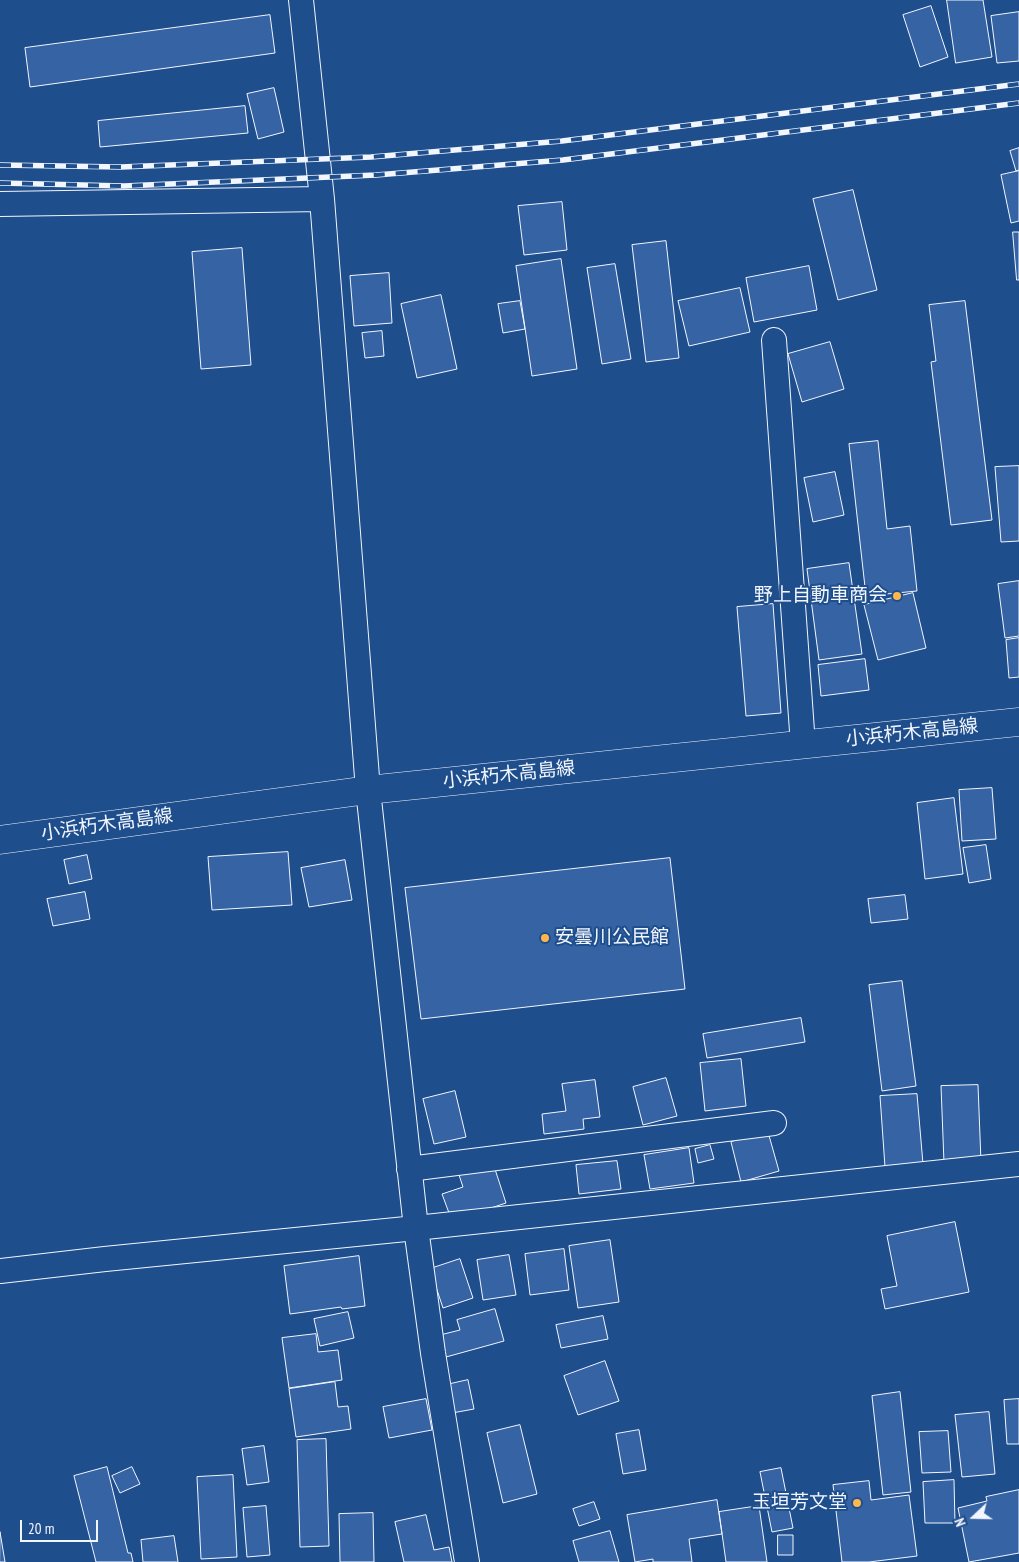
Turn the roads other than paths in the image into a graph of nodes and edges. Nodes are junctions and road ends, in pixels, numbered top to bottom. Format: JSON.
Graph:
{"nodes":[{"id":1,"x":301,"y":0,"type":"edge"},
{"id":2,"x":322,"y":198,"type":"junction"},
{"id":3,"x":0,"y":204,"type":"edge"},
{"id":4,"x":774,"y":340,"type":"dead end"},
{"id":5,"x":1019,"y":722,"type":"edge"},
{"id":6,"x":803,"y":744,"type":"junction"},
{"id":7,"x":368,"y":790,"type":"junction"},
{"id":8,"x":0,"y":840,"type":"edge"},
{"id":9,"x":774,"y":1123,"type":"dead end"},
{"id":10,"x":1019,"y":1164,"type":"edge"},
{"id":11,"x":410,"y":1169,"type":"junction"},
{"id":12,"x":416,"y":1228,"type":"junction"},
{"id":13,"x":0,"y":1272,"type":"edge"},
{"id":14,"x":467,"y":1562,"type":"edge"}],
"edges":[{"from":1,"to":2,"type":"street"},
{"from":2,"to":3,"type":"street"},
{"from":2,"to":7,"type":"street"},
{"from":4,"to":6,"type":"street"},
{"from":5,"to":6,"type":"main road","name":"小浜朽木高島線"},
{"from":6,"to":7,"type":"main road","name":"小浜朽木高島線"},
{"from":7,"to":8,"type":"main road","name":"小浜朽木高島線"},
{"from":7,"to":11,"type":"street"},
{"from":9,"to":11,"type":"street"},
{"from":10,"to":12,"type":"street"},
{"from":11,"to":12,"type":"street"},
{"from":12,"to":13,"type":"street"},
{"from":12,"to":14,"type":"street"}]}
